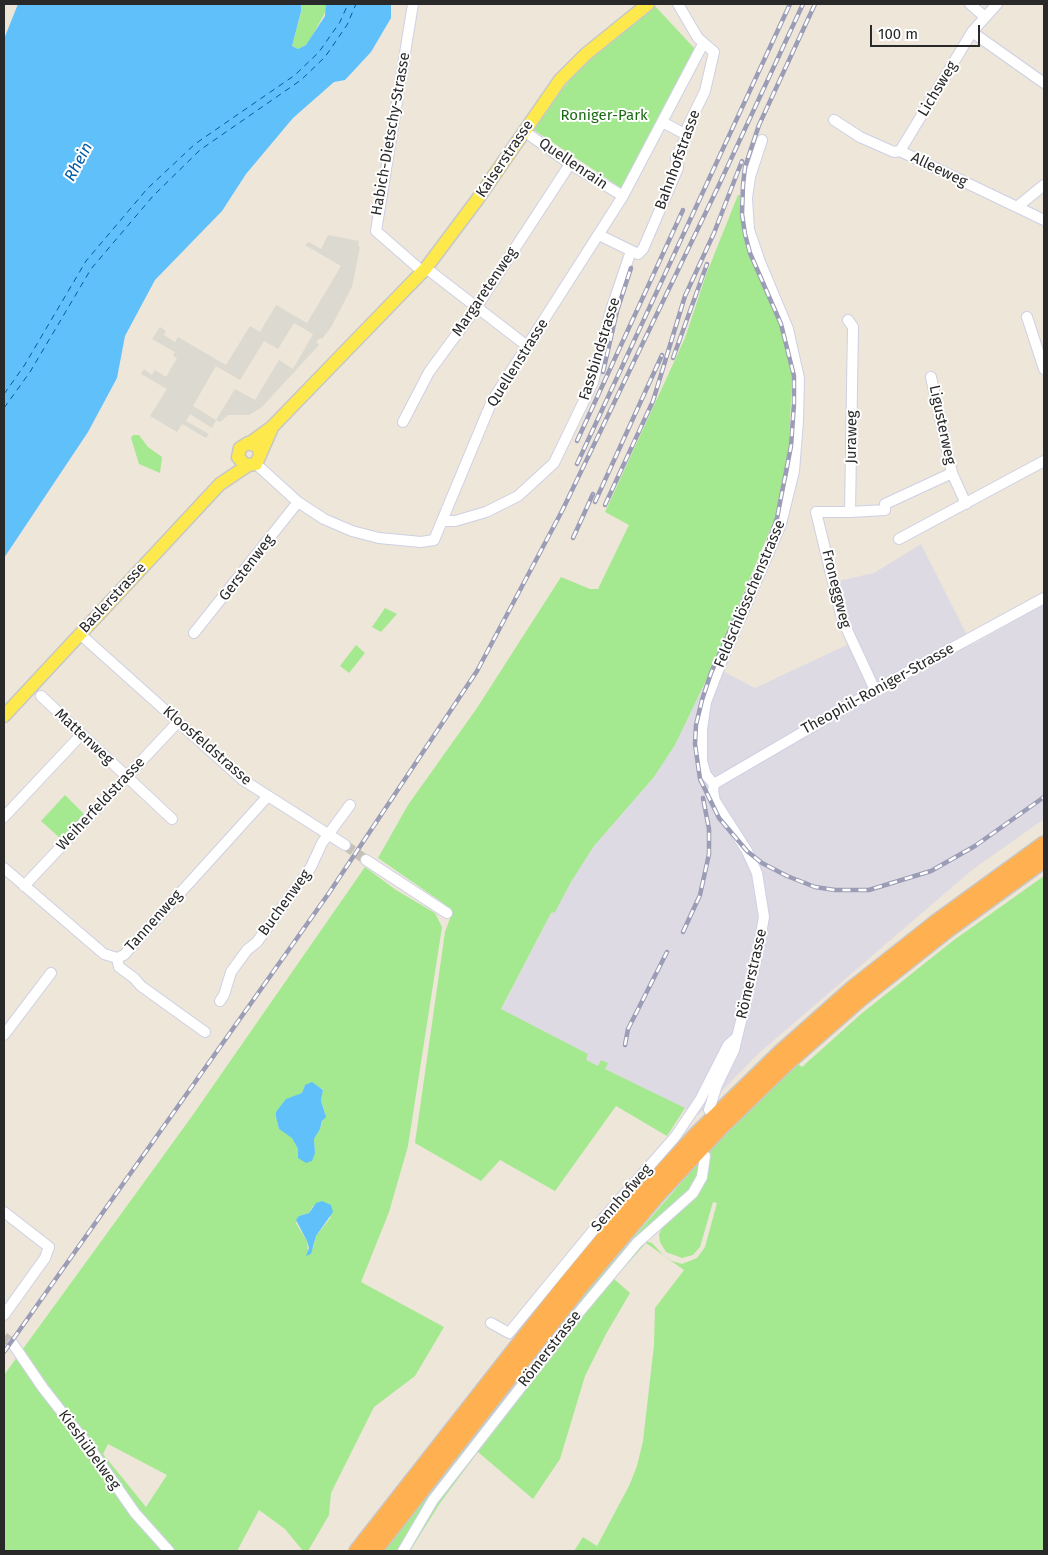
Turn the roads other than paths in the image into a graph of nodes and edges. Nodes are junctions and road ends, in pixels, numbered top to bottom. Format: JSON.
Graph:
{"nodes":[{"id":1,"x":413,"y":4,"type":"edge"},
{"id":2,"x":648,"y":4,"type":"edge"},
{"id":3,"x":678,"y":4,"type":"edge"},
{"id":4,"x":970,"y":4,"type":"edge"},
{"id":5,"x":996,"y":4,"type":"edge"},
{"id":6,"x":985,"y":17,"type":"junction"},
{"id":7,"x":972,"y":32,"type":"junction"},
{"id":8,"x":703,"y":44,"type":"junction"},
{"id":9,"x":1044,"y":83,"type":"edge"},
{"id":10,"x":834,"y":120,"type":"dead end"},
{"id":11,"x":662,"y":122,"type":"junction"},
{"id":12,"x":524,"y":131,"type":"junction"},
{"id":13,"x":687,"y":135,"type":"junction"},
{"id":14,"x":762,"y":140,"type":"dead end"},
{"id":15,"x":900,"y":151,"type":"junction"},
{"id":16,"x":570,"y":164,"type":"junction"},
{"id":17,"x":1044,"y":185,"type":"edge"},
{"id":18,"x":623,"y":196,"type":"junction"},
{"id":19,"x":1017,"y":207,"type":"junction"},
{"id":20,"x":1044,"y":220,"type":"edge"},
{"id":21,"x":599,"y":235,"type":"junction"},
{"id":22,"x":630,"y":252,"type":"junction"},
{"id":23,"x":425,"y":270,"type":"junction"},
{"id":24,"x":476,"y":308,"type":"junction"},
{"id":25,"x":1027,"y":317,"type":"dead end"},
{"id":26,"x":372,"y":324,"type":"joint"},
{"id":27,"x":851,"y":324,"type":"dead end"},
{"id":28,"x":527,"y":346,"type":"junction"},
{"id":29,"x":1044,"y":369,"type":"edge"},
{"id":30,"x":931,"y":377,"type":"dead end"},
{"id":31,"x":403,"y":422,"type":"dead end"},
{"id":32,"x":250,"y":456,"type":"junction"},
{"id":33,"x":1044,"y":461,"type":"edge"},
{"id":34,"x":952,"y":473,"type":"junction"},
{"id":35,"x":298,"y":502,"type":"junction"},
{"id":36,"x":966,"y":504,"type":"junction"},
{"id":37,"x":850,"y":512,"type":"junction"},
{"id":38,"x":443,"y":521,"type":"junction"},
{"id":39,"x":899,"y":539,"type":"dead end"},
{"id":40,"x":1044,"y":598,"type":"edge"},
{"id":41,"x":194,"y":633,"type":"dead end"},
{"id":42,"x":80,"y":634,"type":"junction"},
{"id":43,"x":875,"y":690,"type":"junction"},
{"id":44,"x":41,"y":696,"type":"dead end"},
{"id":45,"x":4,"y":716,"type":"edge"},
{"id":46,"x":178,"y":722,"type":"junction"},
{"id":47,"x":81,"y":735,"type":"junction"},
{"id":48,"x":126,"y":776,"type":"junction"},
{"id":49,"x":714,"y":784,"type":"junction"},
{"id":50,"x":268,"y":796,"type":"junction"},
{"id":51,"x":350,"y":805,"type":"dead end"},
{"id":52,"x":4,"y":817,"type":"edge"},
{"id":53,"x":172,"y":819,"type":"dead end"},
{"id":54,"x":328,"y":834,"type":"junction"},
{"id":55,"x":1044,"y":844,"type":"edge"},
{"id":56,"x":345,"y":845,"type":"tunnel mouth"},
{"id":57,"x":366,"y":860,"type":"tunnel mouth"},
{"id":58,"x":1044,"y":860,"type":"edge"},
{"id":59,"x":4,"y":868,"type":"edge"},
{"id":60,"x":24,"y":886,"type":"junction"},
{"id":61,"x":447,"y":913,"type":"dead end"},
{"id":62,"x":117,"y":958,"type":"junction"},
{"id":63,"x":51,"y":973,"type":"dead end"},
{"id":64,"x":220,"y":1001,"type":"dead end"},
{"id":65,"x":205,"y":1032,"type":"dead end"},
{"id":66,"x":4,"y":1034,"type":"edge"},
{"id":67,"x":736,"y":1038,"type":"junction"},
{"id":68,"x":709,"y":1110,"type":"dead end"},
{"id":69,"x":705,"y":1156,"type":"dead end"},
{"id":70,"x":4,"y":1212,"type":"edge"},
{"id":71,"x":4,"y":1315,"type":"edge"},
{"id":72,"x":491,"y":1323,"type":"dead end"},
{"id":73,"x":13,"y":1344,"type":"tunnel mouth"},
{"id":74,"x":169,"y":1551,"type":"edge"},
{"id":75,"x":358,"y":1551,"type":"edge"},
{"id":76,"x":374,"y":1551,"type":"edge"},
{"id":77,"x":403,"y":1551,"type":"edge"}],
"edges":[{"from":1,"to":23,"type":"street","name":"Habich-Dietschy-Strasse"},
{"from":2,"to":12,"type":"main road","name":"Kaiserstrasse"},
{"from":3,"to":8,"type":"street","name":"Bahnhofstrasse"},
{"from":4,"to":6,"type":"street"},
{"from":5,"to":6,"type":"street","name":"Lichsweg"},
{"from":6,"to":7,"type":"street","name":"Lichsweg"},
{"from":7,"to":9,"type":"street"},
{"from":7,"to":15,"type":"street","name":"Lichsweg"},
{"from":8,"to":11,"type":"street","name":"Quellenstrasse"},
{"from":8,"to":13,"type":"street","name":"Bahnhofstrasse"},
{"from":10,"to":15,"type":"street","name":"Alleeweg"},
{"from":11,"to":13,"type":"street"},
{"from":11,"to":18,"type":"street","name":"Quellenstrasse"},
{"from":12,"to":16,"type":"street","name":"Quellenrain"},
{"from":12,"to":23,"type":"main road","name":"Kaiserstrasse"},
{"from":13,"to":22,"type":"street","name":"Bahnhofstrasse"},
{"from":14,"to":49,"type":"street","name":"Feldschlösschenstrasse"},
{"from":15,"to":19,"type":"street","name":"Alleeweg"},
{"from":16,"to":18,"type":"street","name":"Quellenrain"},
{"from":16,"to":24,"type":"street","name":"Margaretenweg"},
{"from":17,"to":19,"type":"street"},
{"from":18,"to":21,"type":"street","name":"Quellenstrasse"},
{"from":19,"to":20,"type":"street","name":"Alleeweg"},
{"from":21,"to":22,"type":"street"},
{"from":21,"to":28,"type":"street","name":"Quellenstrasse"},
{"from":22,"to":38,"type":"street","name":"Fassbindstrasse"},
{"from":23,"to":24,"type":"street"},
{"from":23,"to":26,"type":"main road","name":"Kaiserstrasse"},
{"from":24,"to":28,"type":"street"},
{"from":24,"to":31,"type":"street","name":"Margaretenweg"},
{"from":25,"to":29,"type":"street"},
{"from":26,"to":32,"type":"main road","name":"Baslerstrasse"},
{"from":27,"to":37,"type":"street","name":"Juraweg"},
{"from":28,"to":38,"type":"street","name":"Quellenstrasse"},
{"from":30,"to":34,"type":"street","name":"Ligusterweg"},
{"from":32,"to":35,"type":"street","name":"Quellenstrasse"},
{"from":32,"to":42,"type":"main road","name":"Baslerstrasse"},
{"from":33,"to":36,"type":"street"},
{"from":34,"to":36,"type":"street","name":"Ligusterweg"},
{"from":34,"to":37,"type":"street","name":"Ligusterweg"},
{"from":35,"to":38,"type":"street","name":"Quellenstrasse"},
{"from":35,"to":41,"type":"street","name":"Gerstenweg"},
{"from":36,"to":39,"type":"street"},
{"from":37,"to":43,"type":"street","name":"Froneggweg"},
{"from":40,"to":43,"type":"street","name":"Theophil-Roniger-Strasse"},
{"from":42,"to":45,"type":"main road","name":"Baslerstrasse"},
{"from":42,"to":46,"type":"street","name":"Kloosfeldstrasse"},
{"from":43,"to":49,"type":"street","name":"Theophil-Roniger-Strasse"},
{"from":44,"to":47,"type":"street","name":"Mattenweg"},
{"from":46,"to":48,"type":"street","name":"Weiherfeldstrasse"},
{"from":46,"to":50,"type":"street","name":"Kloosfeldstrasse"},
{"from":47,"to":48,"type":"street","name":"Mattenweg"},
{"from":47,"to":52,"type":"street"},
{"from":48,"to":53,"type":"street","name":"Mattenweg"},
{"from":48,"to":60,"type":"street","name":"Weiherfeldstrasse"},
{"from":49,"to":67,"type":"street","name":"Römerstrasse"},
{"from":50,"to":54,"type":"street","name":"Kloosfeldstrasse"},
{"from":50,"to":62,"type":"street","name":"Tannenweg"},
{"from":51,"to":54,"type":"street","name":"Buchenweg"},
{"from":54,"to":56,"type":"street","name":"Kloosfeldstrasse"},
{"from":54,"to":64,"type":"street","name":"Buchenweg"},
{"from":55,"to":75,"type":"highway"},
{"from":57,"to":61,"type":"street"},
{"from":58,"to":76,"type":"highway"},
{"from":59,"to":60,"type":"street","name":"Tannenweg"},
{"from":60,"to":62,"type":"street","name":"Tannenweg"},
{"from":62,"to":65,"type":"street"},
{"from":63,"to":66,"type":"street"},
{"from":67,"to":68,"type":"street","name":"Römerstrasse"},
{"from":67,"to":72,"type":"street","name":"Sennhofweg"},
{"from":69,"to":77,"type":"street","name":"Römerstrasse"},
{"from":70,"to":71,"type":"street"},
{"from":73,"to":74,"type":"street","name":"Kieshübelweg"}]}
